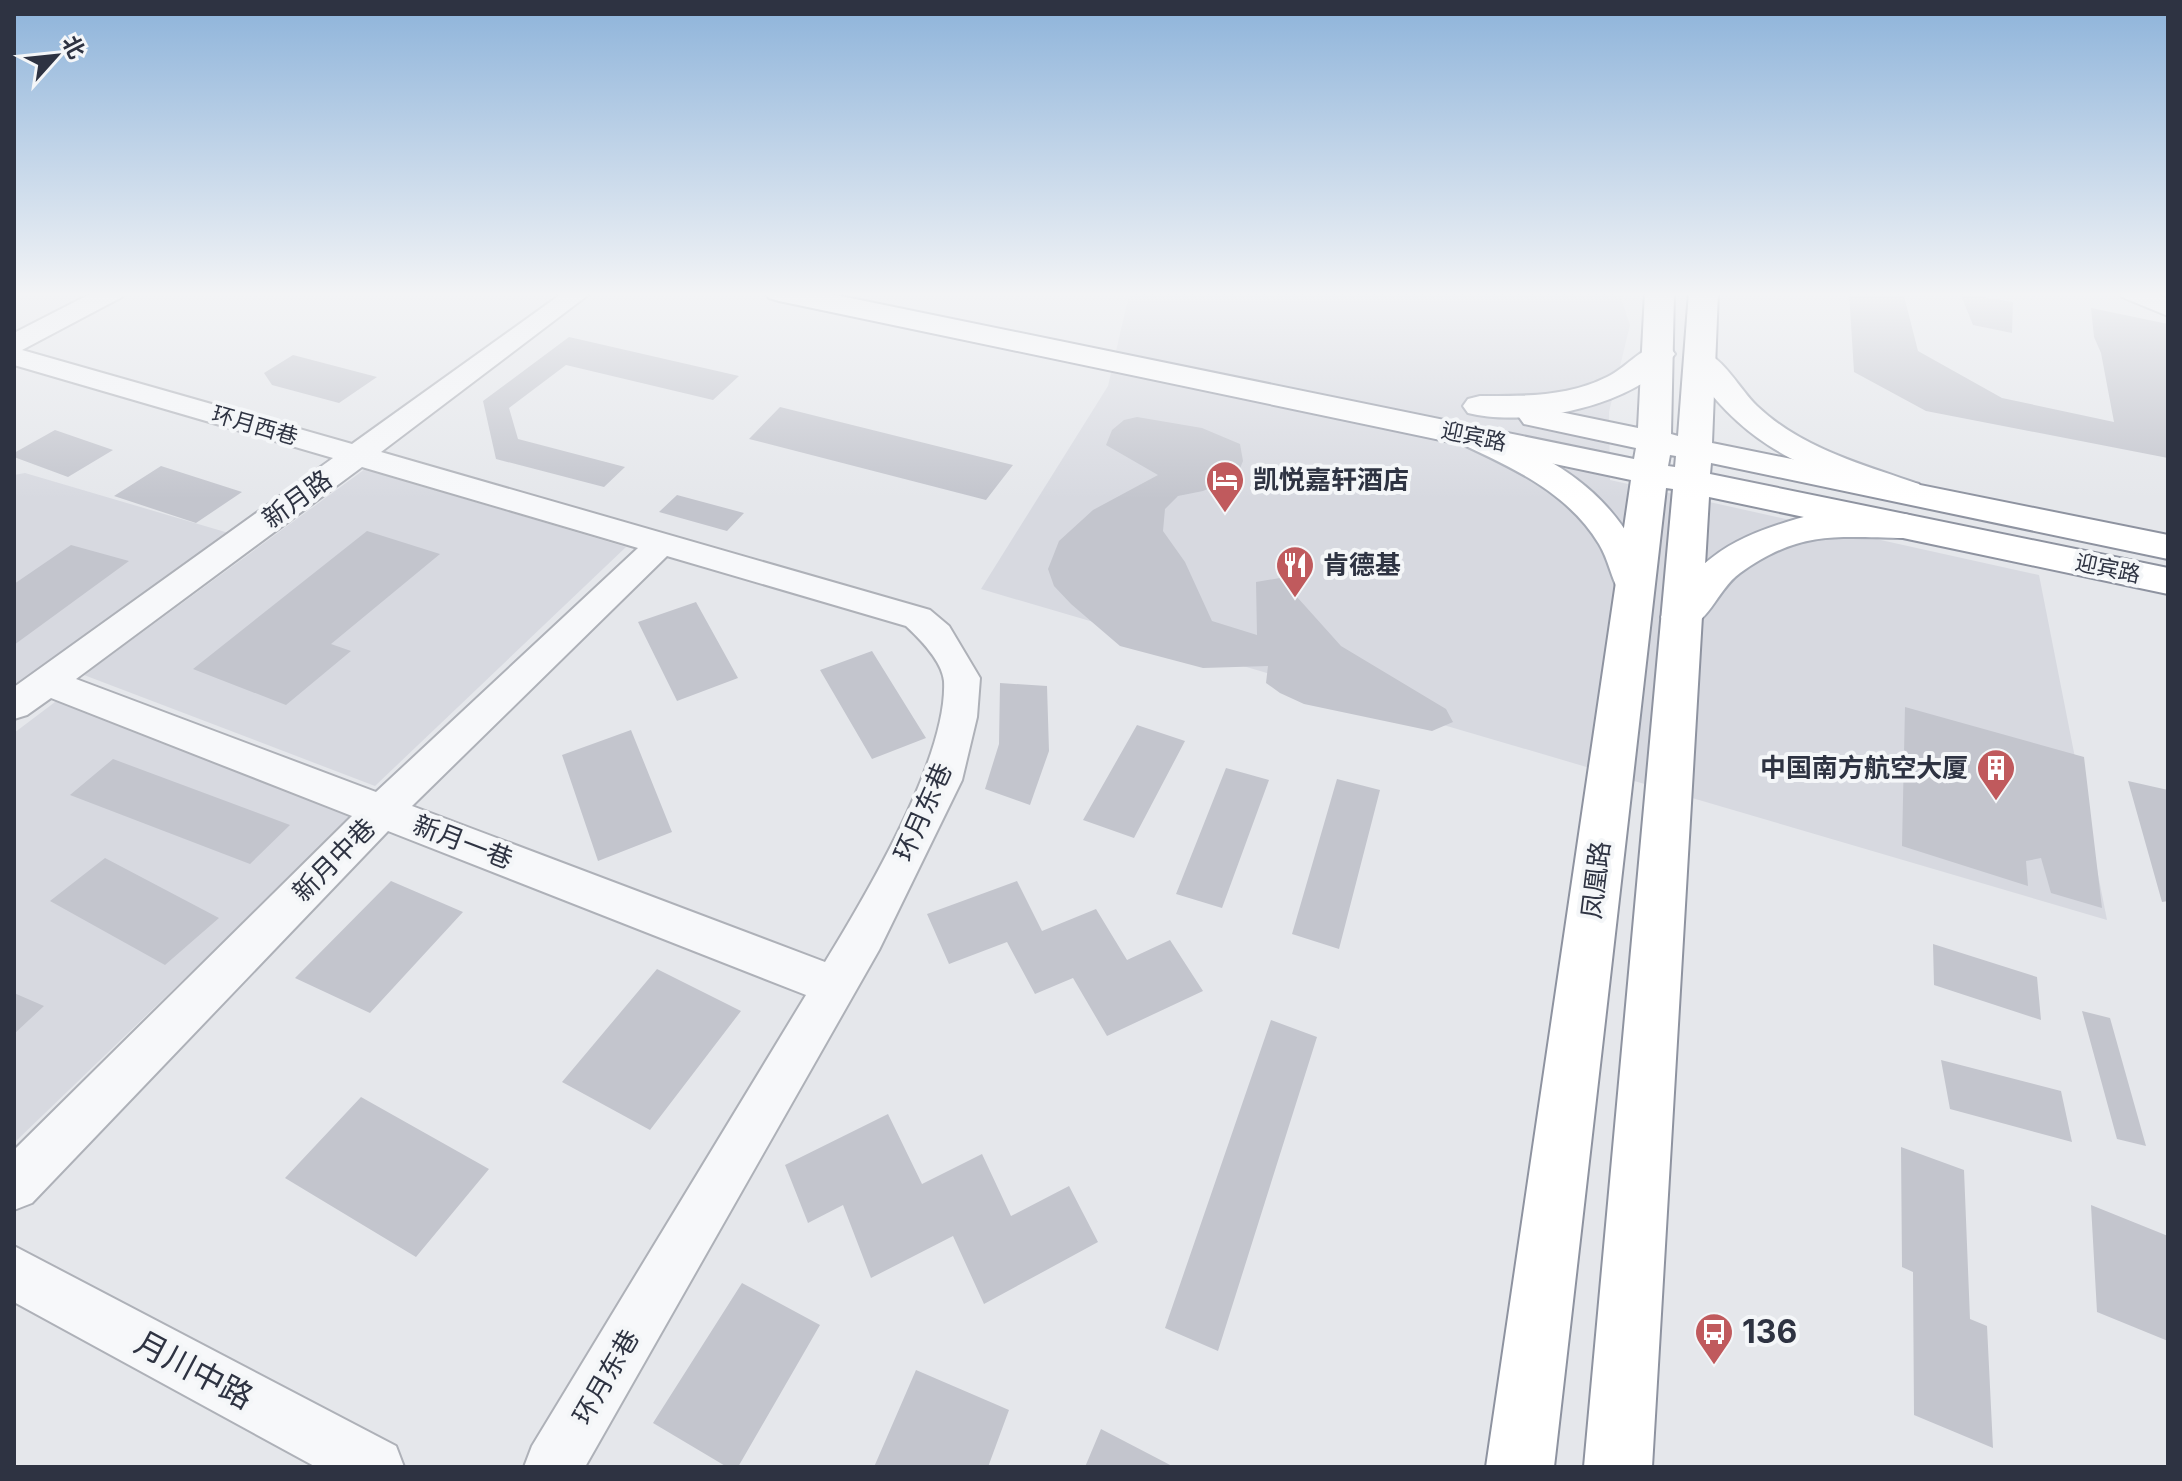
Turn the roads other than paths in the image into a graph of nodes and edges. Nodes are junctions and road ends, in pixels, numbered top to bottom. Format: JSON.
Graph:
{"nodes":[{"id":1,"x":32,"y":361,"type":"edge"},
{"id":2,"x":485,"y":361,"type":"edge"},
{"id":3,"x":1171,"y":361,"type":"edge"},
{"id":4,"x":1255,"y":361,"type":"edge"},
{"id":5,"x":1652,"y":361,"type":"edge"},
{"id":6,"x":1660,"y":361,"type":"edge"},
{"id":7,"x":1701,"y":361,"type":"edge"},
{"id":8,"x":1702,"y":361,"type":"edge"},
{"id":9,"x":1340,"y":378,"type":"dead end"},
{"id":10,"x":1465,"y":413,"type":"junction"},
{"id":11,"x":357,"y":455,"type":"junction"},
{"id":12,"x":1672,"y":460,"type":"junction"},
{"id":13,"x":1910,"y":510,"type":"junction"},
{"id":14,"x":661,"y":544,"type":"junction"},
{"id":15,"x":2168,"y":547,"type":"edge"},
{"id":16,"x":2168,"y":581,"type":"edge"},
{"id":17,"x":1635,"y":586,"type":"junction"},
{"id":18,"x":1681,"y":617,"type":"junction"},
{"id":19,"x":46,"y":682,"type":"junction"},
{"id":20,"x":14,"y":706,"type":"edge"},
{"id":21,"x":382,"y":811,"type":"junction"},
{"id":22,"x":835,"y":986,"type":"junction"},
{"id":23,"x":14,"y":1185,"type":"edge"},
{"id":24,"x":14,"y":1273,"type":"edge"},
{"id":25,"x":375,"y":1467,"type":"edge"},
{"id":26,"x":553,"y":1467,"type":"edge"},
{"id":27,"x":1520,"y":1467,"type":"edge"},
{"id":28,"x":1618,"y":1467,"type":"edge"}],
"edges":[{"from":1,"to":11,"type":"street","name":"环月西巷"},
{"from":2,"to":11,"type":"street","name":"新月路"},
{"from":3,"to":10,"type":"main road","name":"迎宾路"},
{"from":4,"to":9,"type":"main road"},
{"from":5,"to":10,"type":"main road"},
{"from":6,"to":12,"type":"main road","name":"凤凰路"},
{"from":7,"to":12,"type":"main road","name":"凤凰路"},
{"from":8,"to":13,"type":"main road"},
{"from":10,"to":12,"type":"main road","name":"迎宾路"},
{"from":10,"to":17,"type":"main road"},
{"from":11,"to":14,"type":"street","name":"环月东巷"},
{"from":11,"to":19,"type":"street","name":"新月路"},
{"from":12,"to":13,"type":"main road","name":"迎宾路"},
{"from":12,"to":17,"type":"main road","name":"凤凰路"},
{"from":12,"to":18,"type":"main road","name":"凤凰路"},
{"from":13,"to":15,"type":"main road","name":"迎宾路"},
{"from":13,"to":16,"type":"main road","name":"迎宾路"},
{"from":13,"to":18,"type":"main road"},
{"from":14,"to":21,"type":"street","name":"新月中巷"},
{"from":14,"to":22,"type":"street","name":"环月东巷"},
{"from":17,"to":27,"type":"main road","name":"凤凰路"},
{"from":18,"to":28,"type":"main road","name":"凤凰路"},
{"from":19,"to":20,"type":"street","name":"新月路"},
{"from":19,"to":21,"type":"street","name":"新月一巷"},
{"from":21,"to":22,"type":"street","name":"新月一巷"},
{"from":21,"to":23,"type":"street","name":"新月中巷"},
{"from":22,"to":26,"type":"street","name":"环月东巷"},
{"from":24,"to":25,"type":"street","name":"月川中路"}]}
